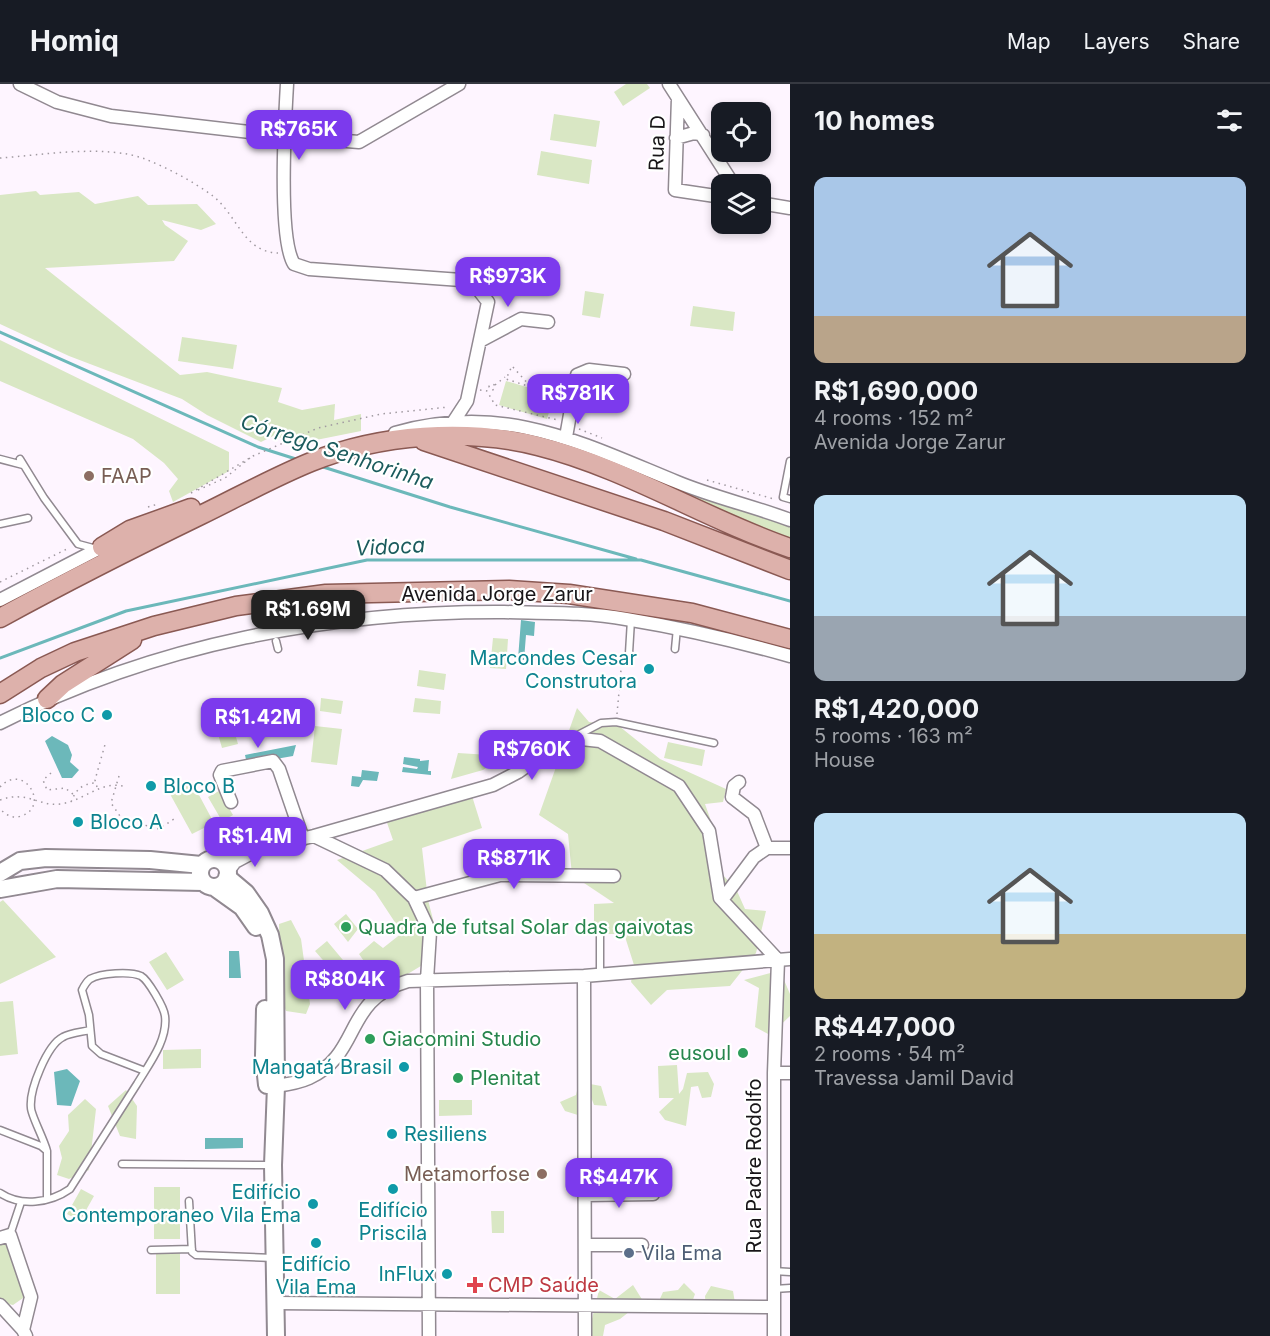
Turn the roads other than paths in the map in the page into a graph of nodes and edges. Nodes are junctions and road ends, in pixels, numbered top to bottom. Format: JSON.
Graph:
{"nodes":[{"id":1,"x":20,"y":84,"type":"edge"},
{"id":2,"x":287,"y":84,"type":"edge"},
{"id":3,"x":459,"y":84,"type":"edge"},
{"id":4,"x":669,"y":84,"type":"edge"},
{"id":5,"x":678,"y":98,"type":"junction"},
{"id":6,"x":703,"y":135,"type":"junction"},
{"id":7,"x":284,"y":136,"type":"junction"},
{"id":8,"x":676,"y":138,"type":"junction"},
{"id":9,"x":727,"y":174,"type":"edge"},
{"id":10,"x":711,"y":195,"type":"edge"},
{"id":11,"x":771,"y":205,"type":"edge"},
{"id":12,"x":790,"y":208,"type":"edge"},
{"id":13,"x":548,"y":322,"type":"dead end"},
{"id":14,"x":480,"y":340,"type":"junction"},
{"id":15,"x":624,"y":374,"type":"dead end"},
{"id":16,"x":467,"y":401,"type":"junction"},
{"id":17,"x":487,"y":423,"type":"junction"},
{"id":18,"x":452,"y":424,"type":"junction"},
{"id":19,"x":566,"y":437,"type":"junction"},
{"id":20,"x":414,"y":438,"type":"junction"},
{"id":21,"x":358,"y":449,"type":"junction"},
{"id":22,"x":0,"y":459,"type":"edge"},
{"id":23,"x":790,"y":461,"type":"edge"},
{"id":24,"x":789,"y":470,"type":"edge"},
{"id":25,"x":253,"y":490,"type":"junction"},
{"id":26,"x":787,"y":490,"type":"edge"},
{"id":27,"x":786,"y":498,"type":"edge"},
{"id":28,"x":28,"y":518,"type":"dead end"},
{"id":29,"x":790,"y":520,"type":"edge"},
{"id":30,"x":0,"y":524,"type":"edge"},
{"id":31,"x":78,"y":544,"type":"junction"},
{"id":32,"x":102,"y":547,"type":"junction"},
{"id":33,"x":790,"y":548,"type":"edge"},
{"id":34,"x":75,"y":562,"type":"junction"},
{"id":35,"x":790,"y":570,"type":"edge"},
{"id":36,"x":0,"y":600,"type":"edge"},
{"id":37,"x":693,"y":613,"type":"junction"},
{"id":38,"x":0,"y":618,"type":"edge"},
{"id":39,"x":631,"y":620,"type":"junction"},
{"id":40,"x":154,"y":626,"type":"junction"},
{"id":41,"x":677,"y":628,"type":"junction"},
{"id":42,"x":790,"y":629,"type":"edge"},
{"id":43,"x":790,"y":639,"type":"edge"},
{"id":44,"x":675,"y":649,"type":"dead end"},
{"id":45,"x":626,"y":654,"type":"road end"},
{"id":46,"x":790,"y":656,"type":"edge"},
{"id":47,"x":0,"y":694,"type":"edge"},
{"id":48,"x":47,"y":699,"type":"junction"},
{"id":49,"x":0,"y":723,"type":"edge"},
{"id":50,"x":572,"y":738,"type":"junction"},
{"id":51,"x":714,"y":743,"type":"dead end"},
{"id":52,"x":739,"y":783,"type":"dead end"},
{"id":53,"x":231,"y":802,"type":"dead end"},
{"id":54,"x":309,"y":838,"type":"junction"},
{"id":55,"x":265,"y":848,"type":"junction"},
{"id":56,"x":768,"y":848,"type":"junction"},
{"id":57,"x":790,"y":848,"type":"edge"},
{"id":58,"x":20,"y":861,"type":"junction"},
{"id":59,"x":207,"y":861,"type":"junction"},
{"id":60,"x":0,"y":873,"type":"edge"},
{"id":61,"x":614,"y":876,"type":"dead end"},
{"id":62,"x":218,"y":879,"type":"junction"},
{"id":63,"x":24,"y":883,"type":"junction"},
{"id":64,"x":0,"y":889,"type":"edge"},
{"id":65,"x":414,"y":898,"type":"junction"},
{"id":66,"x":722,"y":900,"type":"junction"},
{"id":67,"x":600,"y":927,"type":"dead end"},
{"id":68,"x":784,"y":960,"type":"edge"},
{"id":69,"x":600,"y":975,"type":"junction"},
{"id":70,"x":584,"y":976,"type":"junction"},
{"id":71,"x":427,"y":980,"type":"junction"},
{"id":72,"x":90,"y":1030,"type":"junction"},
{"id":73,"x":145,"y":1071,"type":"junction"},
{"id":74,"x":774,"y":1073,"type":"junction"},
{"id":75,"x":790,"y":1073,"type":"edge"},
{"id":76,"x":272,"y":1092,"type":"junction"},
{"id":77,"x":0,"y":1130,"type":"edge"},
{"id":78,"x":47,"y":1151,"type":"junction"},
{"id":79,"x":122,"y":1164,"type":"dead end"},
{"id":80,"x":273,"y":1165,"type":"junction"},
{"id":81,"x":0,"y":1193,"type":"edge"},
{"id":82,"x":586,"y":1194,"type":"junction"},
{"id":83,"x":653,"y":1194,"type":"dead end"},
{"id":84,"x":47,"y":1199,"type":"junction"},
{"id":85,"x":189,"y":1201,"type":"dead end"},
{"id":86,"x":21,"y":1202,"type":"junction"},
{"id":87,"x":5,"y":1237,"type":"edge"},
{"id":88,"x":585,"y":1245,"type":"junction"},
{"id":89,"x":642,"y":1245,"type":"dead end"},
{"id":90,"x":192,"y":1249,"type":"junction"},
{"id":91,"x":151,"y":1250,"type":"dead end"},
{"id":92,"x":274,"y":1258,"type":"junction"},
{"id":93,"x":773,"y":1271,"type":"junction"},
{"id":94,"x":790,"y":1272,"type":"edge"},
{"id":95,"x":790,"y":1288,"type":"edge"},
{"id":96,"x":774,"y":1289,"type":"junction"},
{"id":97,"x":276,"y":1303,"type":"junction"},
{"id":98,"x":429,"y":1304,"type":"junction"},
{"id":99,"x":0,"y":1305,"type":"edge"},
{"id":100,"x":584,"y":1305,"type":"junction"},
{"id":101,"x":773,"y":1307,"type":"junction"},
{"id":102,"x":24,"y":1333,"type":"edge"},
{"id":103,"x":276,"y":1336,"type":"edge"},
{"id":104,"x":429,"y":1336,"type":"edge"},
{"id":105,"x":585,"y":1336,"type":"edge"},
{"id":106,"x":774,"y":1336,"type":"edge"}],
"edges":[{"from":1,"to":7,"type":"street"},
{"from":2,"to":7,"type":"street"},
{"from":3,"to":7,"type":"street"},
{"from":4,"to":5,"type":"street"},
{"from":5,"to":6,"type":"street"},
{"from":5,"to":8,"type":"street","name":"Rua D"},
{"from":6,"to":8,"type":"street"},
{"from":6,"to":9,"type":"street"},
{"from":7,"to":14,"type":"street"},
{"from":8,"to":10,"type":"street","name":"Rua D"},
{"from":11,"to":12,"type":"street"},
{"from":13,"to":14,"type":"street"},
{"from":14,"to":16,"type":"street"},
{"from":15,"to":19,"type":"street"},
{"from":16,"to":17,"type":"street"},
{"from":16,"to":18,"type":"street"},
{"from":17,"to":18,"type":"street"},
{"from":17,"to":19,"type":"street"},
{"from":18,"to":21,"type":"street"},
{"from":19,"to":29,"type":"street"},
{"from":20,"to":21,"type":"main road"},
{"from":20,"to":33,"type":"main road"},
{"from":20,"to":35,"type":"main road"},
{"from":21,"to":25,"type":"main road"},
{"from":22,"to":31,"type":"lane"},
{"from":23,"to":24,"type":"lane"},
{"from":24,"to":26,"type":"lane"},
{"from":25,"to":32,"type":"main road"},
{"from":25,"to":38,"type":"main road"},
{"from":26,"to":27,"type":"lane"},
{"from":28,"to":30,"type":"lane"},
{"from":31,"to":32,"type":"lane"},
{"from":31,"to":34,"type":"lane"},
{"from":32,"to":34,"type":"street"},
{"from":34,"to":36,"type":"street"},
{"from":37,"to":40,"type":"main road","name":"Avenida Jorge Zarur"},
{"from":37,"to":42,"type":"main road"},
{"from":37,"to":43,"type":"main road","name":"Avenida Jorge Zarur"},
{"from":39,"to":41,"type":"street","name":"Avenida Jorge Zarur"},
{"from":39,"to":45,"type":"lane"},
{"from":39,"to":48,"type":"street","name":"Avenida Jorge Zarur"},
{"from":40,"to":47,"type":"main road","name":"Avenida Jorge Zarur"},
{"from":40,"to":48,"type":"main road"},
{"from":41,"to":44,"type":"lane"},
{"from":41,"to":46,"type":"street","name":"Avenida Jorge Zarur"},
{"from":48,"to":49,"type":"street","name":"Avenida Jorge Zarur"},
{"from":50,"to":51,"type":"lane"},
{"from":50,"to":54,"type":"street"},
{"from":50,"to":66,"type":"street"},
{"from":52,"to":56,"type":"street"},
{"from":53,"to":54,"type":"street"},
{"from":54,"to":55,"type":"street"},
{"from":54,"to":65,"type":"street"},
{"from":55,"to":59,"type":"street"},
{"from":55,"to":62,"type":"street"},
{"from":56,"to":57,"type":"street"},
{"from":56,"to":66,"type":"street"},
{"from":58,"to":59,"type":"street"},
{"from":58,"to":60,"type":"street"},
{"from":58,"to":63,"type":"street"},
{"from":59,"to":62,"type":"street"},
{"from":59,"to":62,"type":"street"},
{"from":61,"to":65,"type":"street"},
{"from":62,"to":63,"type":"street"},
{"from":62,"to":76,"type":"street"},
{"from":63,"to":64,"type":"street"},
{"from":65,"to":71,"type":"street"},
{"from":66,"to":68,"type":"street"},
{"from":67,"to":69,"type":"lane"},
{"from":68,"to":69,"type":"street"},
{"from":68,"to":74,"type":"street","name":"Rua Padre Rodolfo"},
{"from":69,"to":70,"type":"street"},
{"from":70,"to":71,"type":"street"},
{"from":70,"to":82,"type":"street"},
{"from":71,"to":76,"type":"street"},
{"from":71,"to":98,"type":"street"},
{"from":72,"to":73,"type":"lane"},
{"from":72,"to":73,"type":"lane"},
{"from":72,"to":78,"type":"lane"},
{"from":73,"to":84,"type":"lane"},
{"from":74,"to":75,"type":"street"},
{"from":74,"to":93,"type":"street","name":"Rua Padre Rodolfo"},
{"from":76,"to":80,"type":"street"},
{"from":77,"to":78,"type":"lane"},
{"from":78,"to":84,"type":"lane"},
{"from":79,"to":80,"type":"lane"},
{"from":80,"to":92,"type":"street"},
{"from":81,"to":86,"type":"lane"},
{"from":82,"to":83,"type":"street"},
{"from":82,"to":88,"type":"street"},
{"from":84,"to":86,"type":"lane"},
{"from":85,"to":90,"type":"lane"},
{"from":86,"to":87,"type":"lane"},
{"from":87,"to":102,"type":"street"},
{"from":88,"to":89,"type":"street"},
{"from":88,"to":100,"type":"street"},
{"from":90,"to":91,"type":"lane"},
{"from":90,"to":92,"type":"lane"},
{"from":92,"to":97,"type":"street"},
{"from":93,"to":94,"type":"lane"},
{"from":93,"to":96,"type":"street","name":"Rua Padre Rodolfo"},
{"from":95,"to":96,"type":"lane"},
{"from":96,"to":101,"type":"street","name":"Rua Padre Rodolfo"},
{"from":97,"to":98,"type":"street"},
{"from":97,"to":103,"type":"street"},
{"from":98,"to":100,"type":"street"},
{"from":98,"to":104,"type":"street"},
{"from":99,"to":102,"type":"street"},
{"from":100,"to":101,"type":"street"},
{"from":100,"to":105,"type":"street"},
{"from":101,"to":106,"type":"street","name":"Rua Padre Rodolfo"}]}
